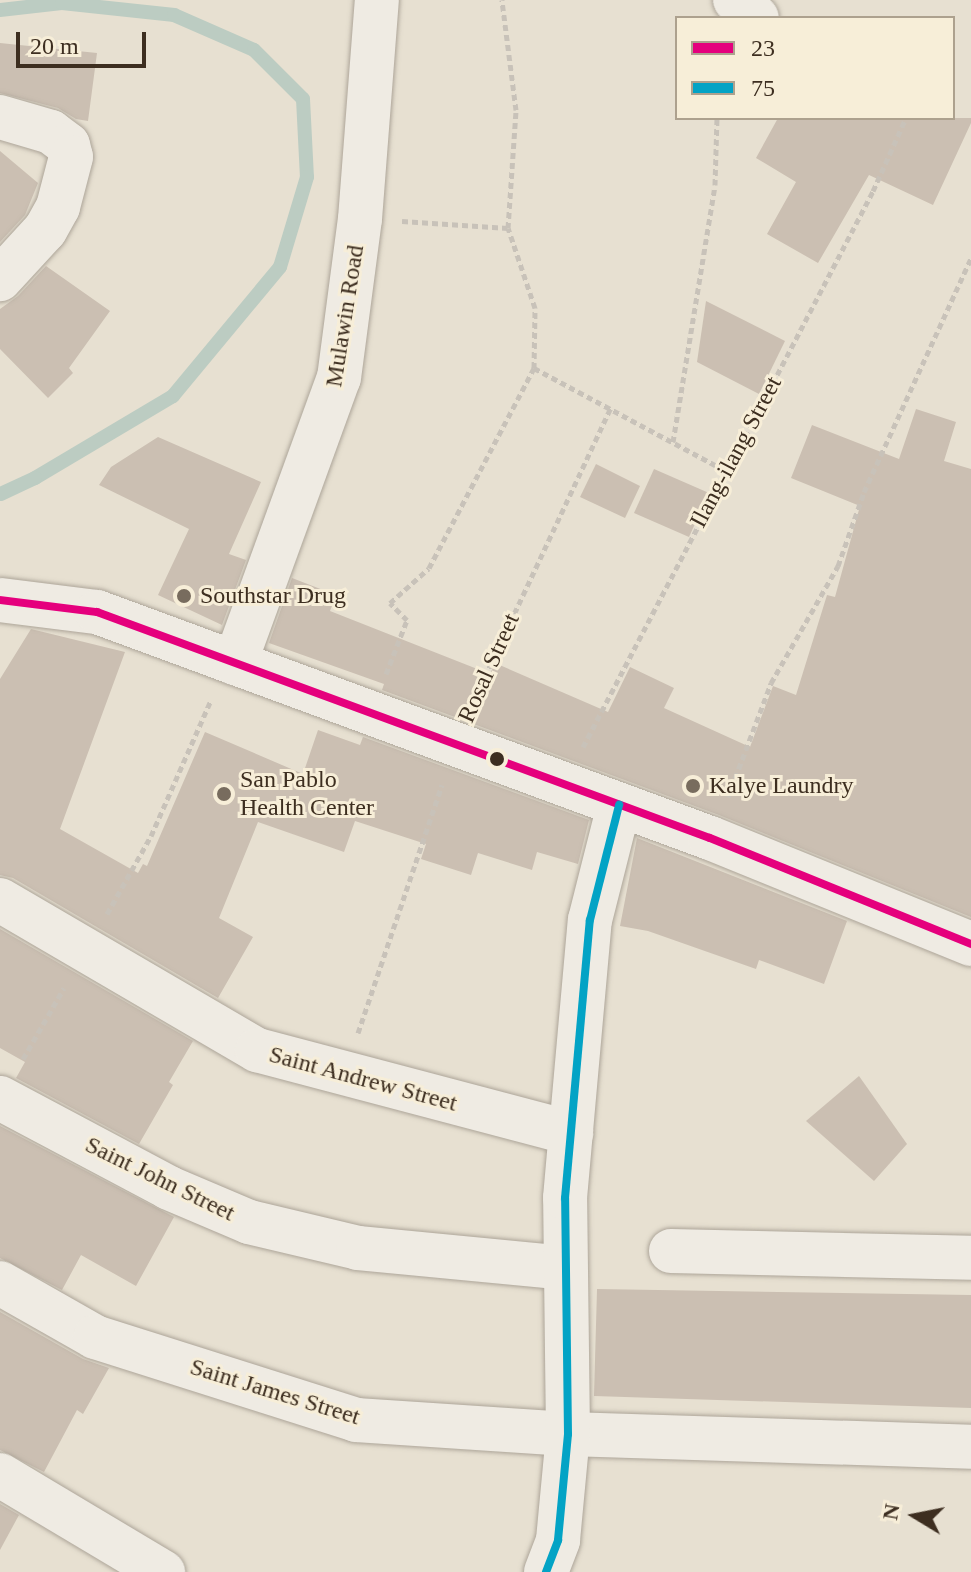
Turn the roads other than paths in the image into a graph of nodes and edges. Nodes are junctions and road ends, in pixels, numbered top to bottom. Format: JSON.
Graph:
{"nodes":[{"id":1,"x":377,"y":0,"type":"edge"},
{"id":2,"x":735,"y":0,"type":"edge"},
{"id":3,"x":755,"y":16,"type":"edge"},
{"id":4,"x":0,"y":117,"type":"edge"},
{"id":5,"x":0,"y":279,"type":"edge"},
{"id":6,"x":0,"y":600,"type":"edge"},
{"id":7,"x":230,"y":661,"type":"junction"},
{"id":8,"x":619,"y":805,"type":"junction"},
{"id":9,"x":0,"y":900,"type":"edge"},
{"id":10,"x":971,"y":944,"type":"edge"},
{"id":11,"x":0,"y":1098,"type":"edge"},
{"id":12,"x":571,"y":1133,"type":"junction"},
{"id":13,"x":671,"y":1251,"type":"dead end"},
{"id":14,"x":971,"y":1258,"type":"edge"},
{"id":15,"x":565,"y":1268,"type":"junction"},
{"id":16,"x":0,"y":1283,"type":"edge"},
{"id":17,"x":568,"y":1434,"type":"junction"},
{"id":18,"x":971,"y":1447,"type":"edge"},
{"id":19,"x":0,"y":1475,"type":"edge"},
{"id":20,"x":163,"y":1572,"type":"edge"},
{"id":21,"x":546,"y":1572,"type":"edge"}],
"edges":[{"from":1,"to":7,"type":"street","name":"Mulawin Road"},
{"from":2,"to":3,"type":"street"},
{"from":4,"to":5,"type":"street"},
{"from":6,"to":7,"type":"street"},
{"from":7,"to":8,"type":"street"},
{"from":8,"to":10,"type":"street"},
{"from":8,"to":12,"type":"street"},
{"from":9,"to":12,"type":"street","name":"Saint Andrew Street"},
{"from":11,"to":15,"type":"street","name":"Saint John Street"},
{"from":12,"to":15,"type":"street"},
{"from":13,"to":14,"type":"street"},
{"from":15,"to":17,"type":"street"},
{"from":16,"to":17,"type":"street","name":"Saint James Street"},
{"from":17,"to":18,"type":"street","name":"Saint James Street"},
{"from":17,"to":21,"type":"street"},
{"from":19,"to":20,"type":"street"}]}
